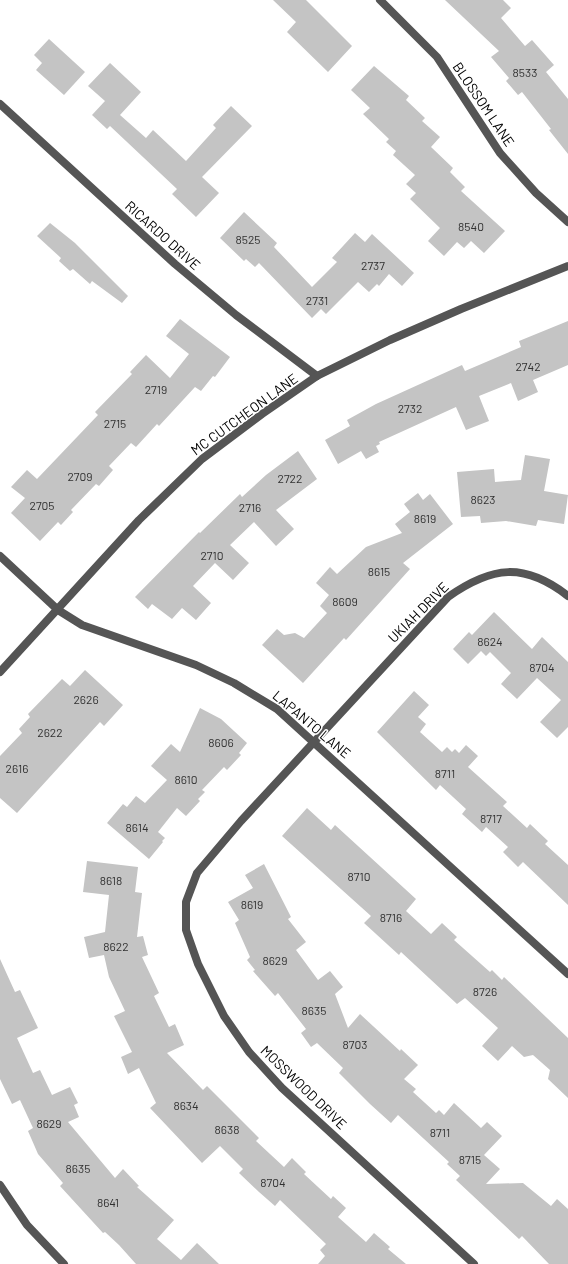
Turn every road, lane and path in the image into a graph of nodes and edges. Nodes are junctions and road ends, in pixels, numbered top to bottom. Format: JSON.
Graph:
{"nodes":[{"id":1,"x":380,"y":0,"type":"edge"},
{"id":2,"x":0,"y":104,"type":"edge"},
{"id":3,"x":568,"y":222,"type":"edge"},
{"id":4,"x":568,"y":266,"type":"edge"},
{"id":5,"x":317,"y":376,"type":"junction"},
{"id":6,"x":0,"y":556,"type":"edge"},
{"id":7,"x":568,"y":596,"type":"edge"},
{"id":8,"x":58,"y":610,"type":"junction"},
{"id":9,"x":0,"y":672,"type":"edge"},
{"id":10,"x":315,"y":741,"type":"junction"},
{"id":11,"x":568,"y":974,"type":"edge"},
{"id":12,"x":0,"y":1185,"type":"edge"},
{"id":13,"x":64,"y":1264,"type":"edge"},
{"id":14,"x":474,"y":1264,"type":"edge"}],
"edges":[{"from":1,"to":3,"type":"street","name":"BLOSSOM LANE"},
{"from":2,"to":5,"type":"street","name":"RICARDO DRIVE"},
{"from":4,"to":5,"type":"street","name":"MC CUTCHEON LANE"},
{"from":5,"to":8,"type":"street","name":"MC CUTCHEON LANE"},
{"from":6,"to":8,"type":"street","name":"LAPANTO LANE"},
{"from":7,"to":10,"type":"street","name":"UKIAH DRIVE"},
{"from":8,"to":9,"type":"street","name":"MC CUTCHEON LANE"},
{"from":8,"to":10,"type":"street","name":"LAPANTO LANE"},
{"from":10,"to":11,"type":"street","name":"LAPANTO LANE"},
{"from":10,"to":14,"type":"street","name":"MOSSWOOD DRIVE"},
{"from":12,"to":13,"type":"street"}]}
